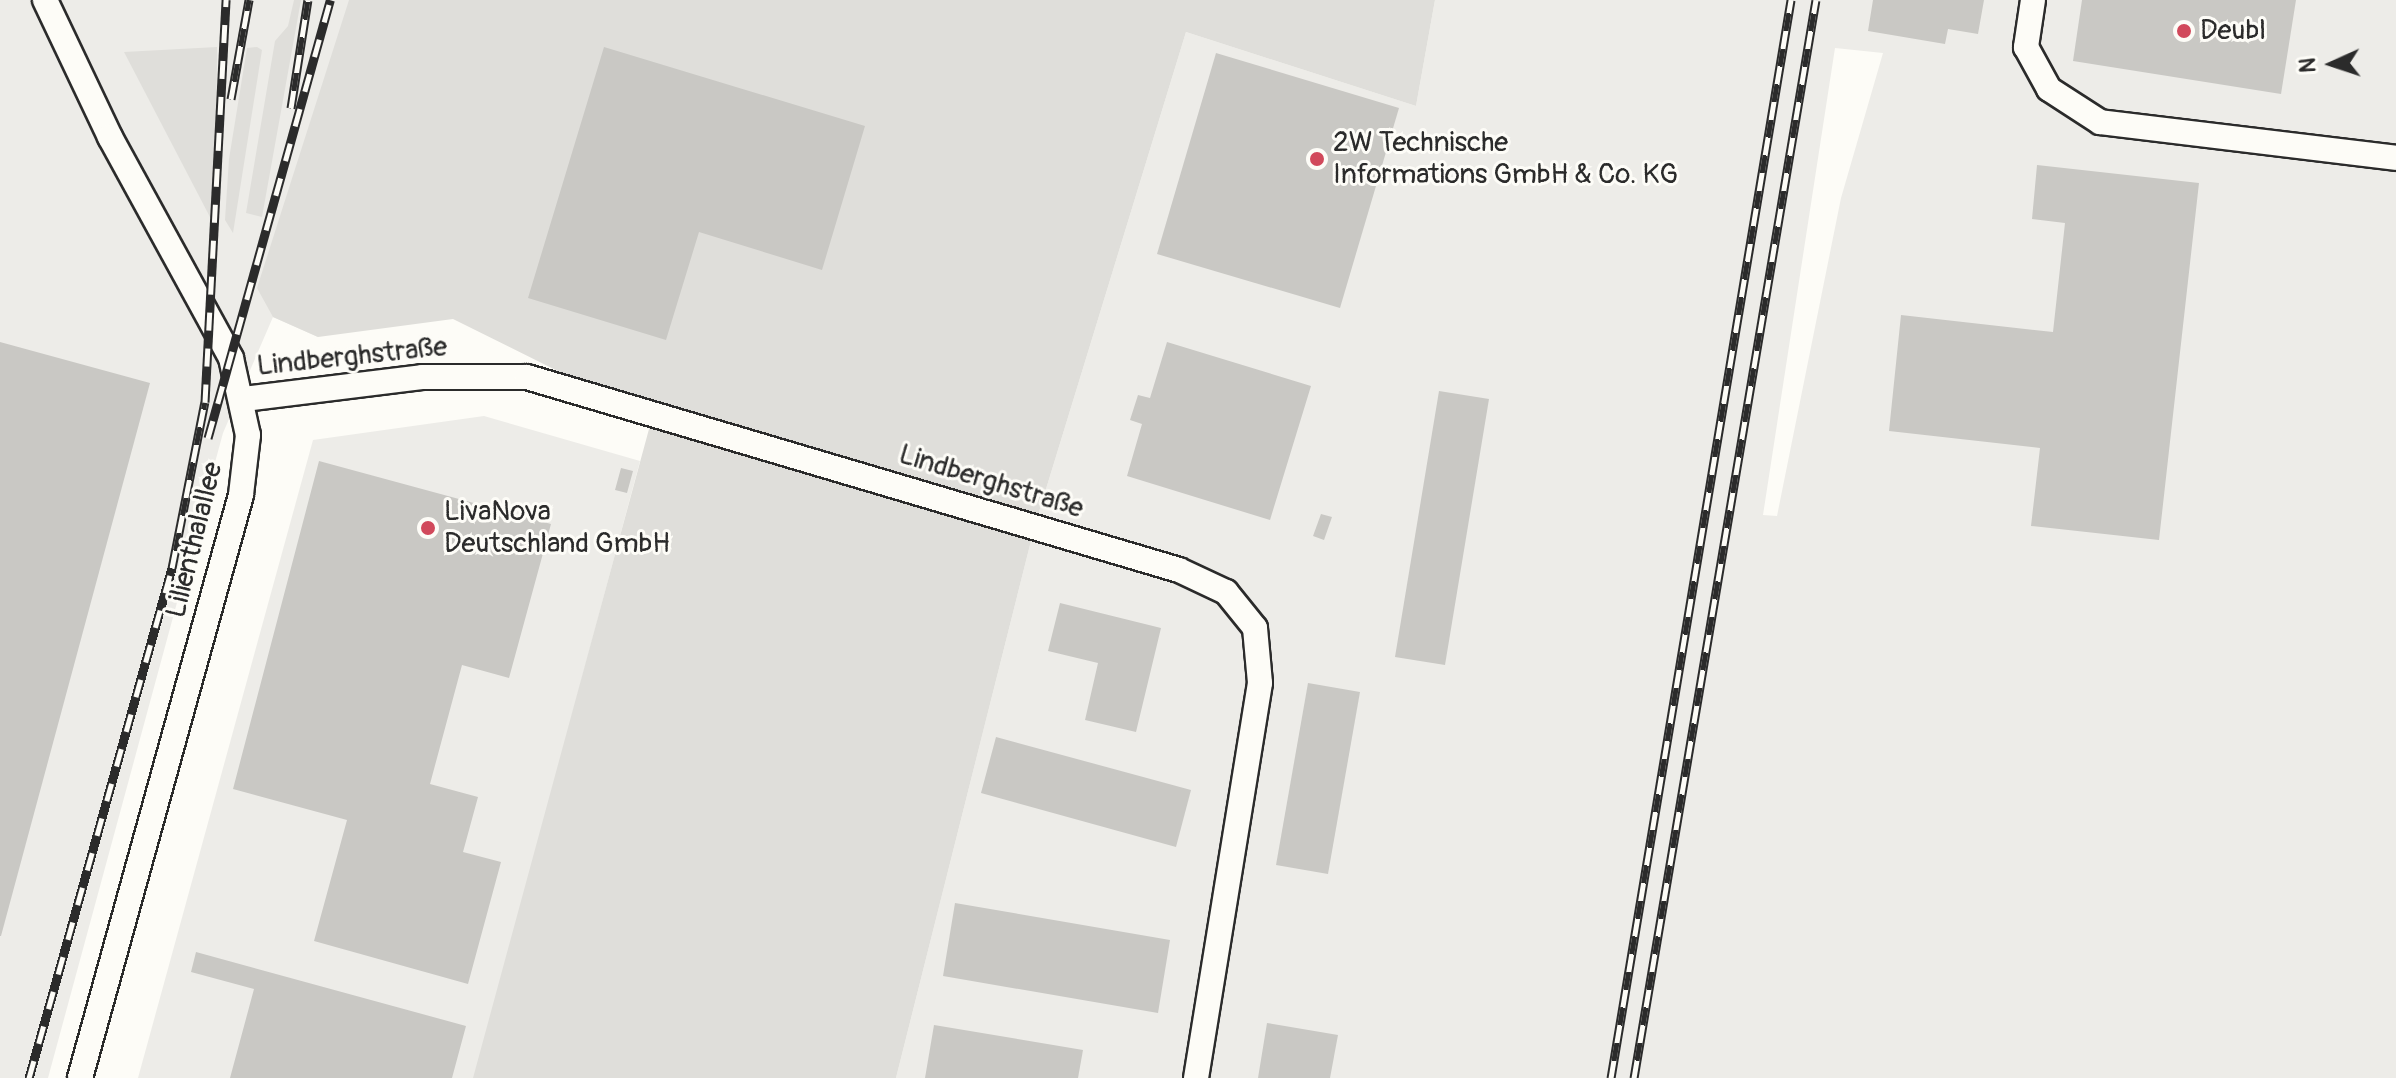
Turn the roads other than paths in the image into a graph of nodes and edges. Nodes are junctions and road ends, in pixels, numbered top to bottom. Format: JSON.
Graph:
{"nodes":[{"id":1,"x":45,"y":0,"type":"edge"},
{"id":2,"x":2033,"y":0,"type":"edge"},
{"id":3,"x":2396,"y":158,"type":"edge"},
{"id":4,"x":244,"y":399,"type":"junction"},
{"id":5,"x":80,"y":1078,"type":"edge"},
{"id":6,"x":1196,"y":1078,"type":"edge"}],
"edges":[{"from":1,"to":4,"type":"street","name":"Lilienthalallee"},
{"from":2,"to":3,"type":"street"},
{"from":4,"to":5,"type":"street","name":"Lilienthalallee"},
{"from":4,"to":6,"type":"street","name":"Lindberghstraße"}]}
